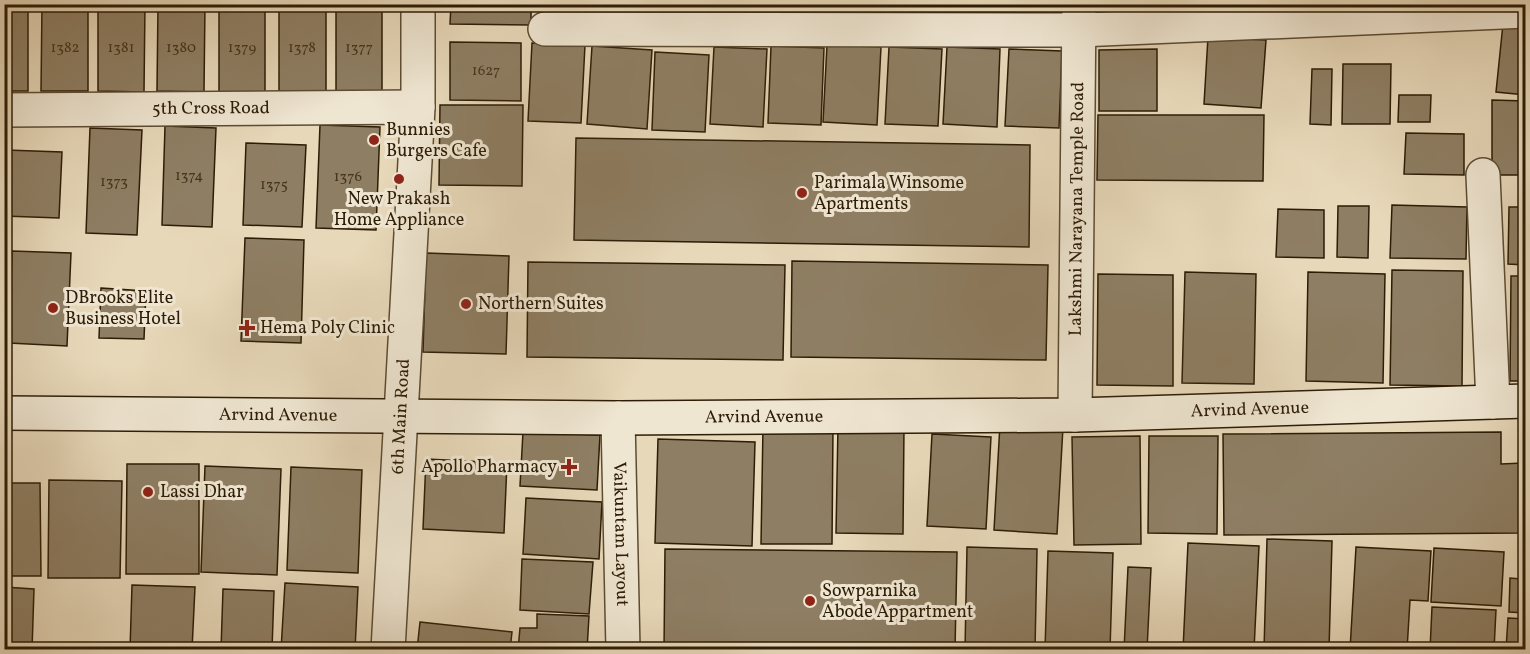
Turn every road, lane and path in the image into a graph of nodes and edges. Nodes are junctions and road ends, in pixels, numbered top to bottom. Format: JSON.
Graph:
{"nodes":[{"id":1,"x":418,"y":4,"type":"edge"},
{"id":2,"x":1526,"y":11,"type":"edge"},
{"id":3,"x":1202,"y":14,"type":"edge"},
{"id":4,"x":1079,"y":17,"type":"edge"},
{"id":5,"x":545,"y":29,"type":"dead end"},
{"id":6,"x":418,"y":107,"type":"junction"},
{"id":7,"x":4,"y":110,"type":"edge"},
{"id":8,"x":1483,"y":176,"type":"dead end"},
{"id":9,"x":1526,"y":401,"type":"edge"},
{"id":10,"x":1493,"y":402,"type":"junction"},
{"id":11,"x":4,"y":413,"type":"edge"},
{"id":12,"x":1075,"y":416,"type":"junction"},
{"id":13,"x":401,"y":417,"type":"junction"},
{"id":14,"x":618,"y":418,"type":"junction"},
{"id":15,"x":388,"y":650,"type":"edge"},
{"id":16,"x":623,"y":650,"type":"edge"}],
"edges":[{"from":1,"to":6,"type":"street","name":"6th Main Road"},
{"from":2,"to":3,"type":"street"},
{"from":3,"to":4,"type":"street"},
{"from":4,"to":5,"type":"street"},
{"from":4,"to":12,"type":"street","name":"Lakshmi Narayana Temple Road"},
{"from":6,"to":7,"type":"street","name":"5th Cross Road"},
{"from":6,"to":13,"type":"street","name":"6th Main Road"},
{"from":8,"to":10,"type":"street"},
{"from":9,"to":10,"type":"street","name":"Arvind Avenue"},
{"from":10,"to":12,"type":"street","name":"Arvind Avenue"},
{"from":11,"to":13,"type":"street","name":"Arvind Avenue"},
{"from":12,"to":14,"type":"street","name":"Arvind Avenue"},
{"from":13,"to":14,"type":"street","name":"Arvind Avenue"},
{"from":13,"to":15,"type":"street","name":"6th Main Road"},
{"from":14,"to":16,"type":"street","name":"Vaikuntam Layout"}]}
